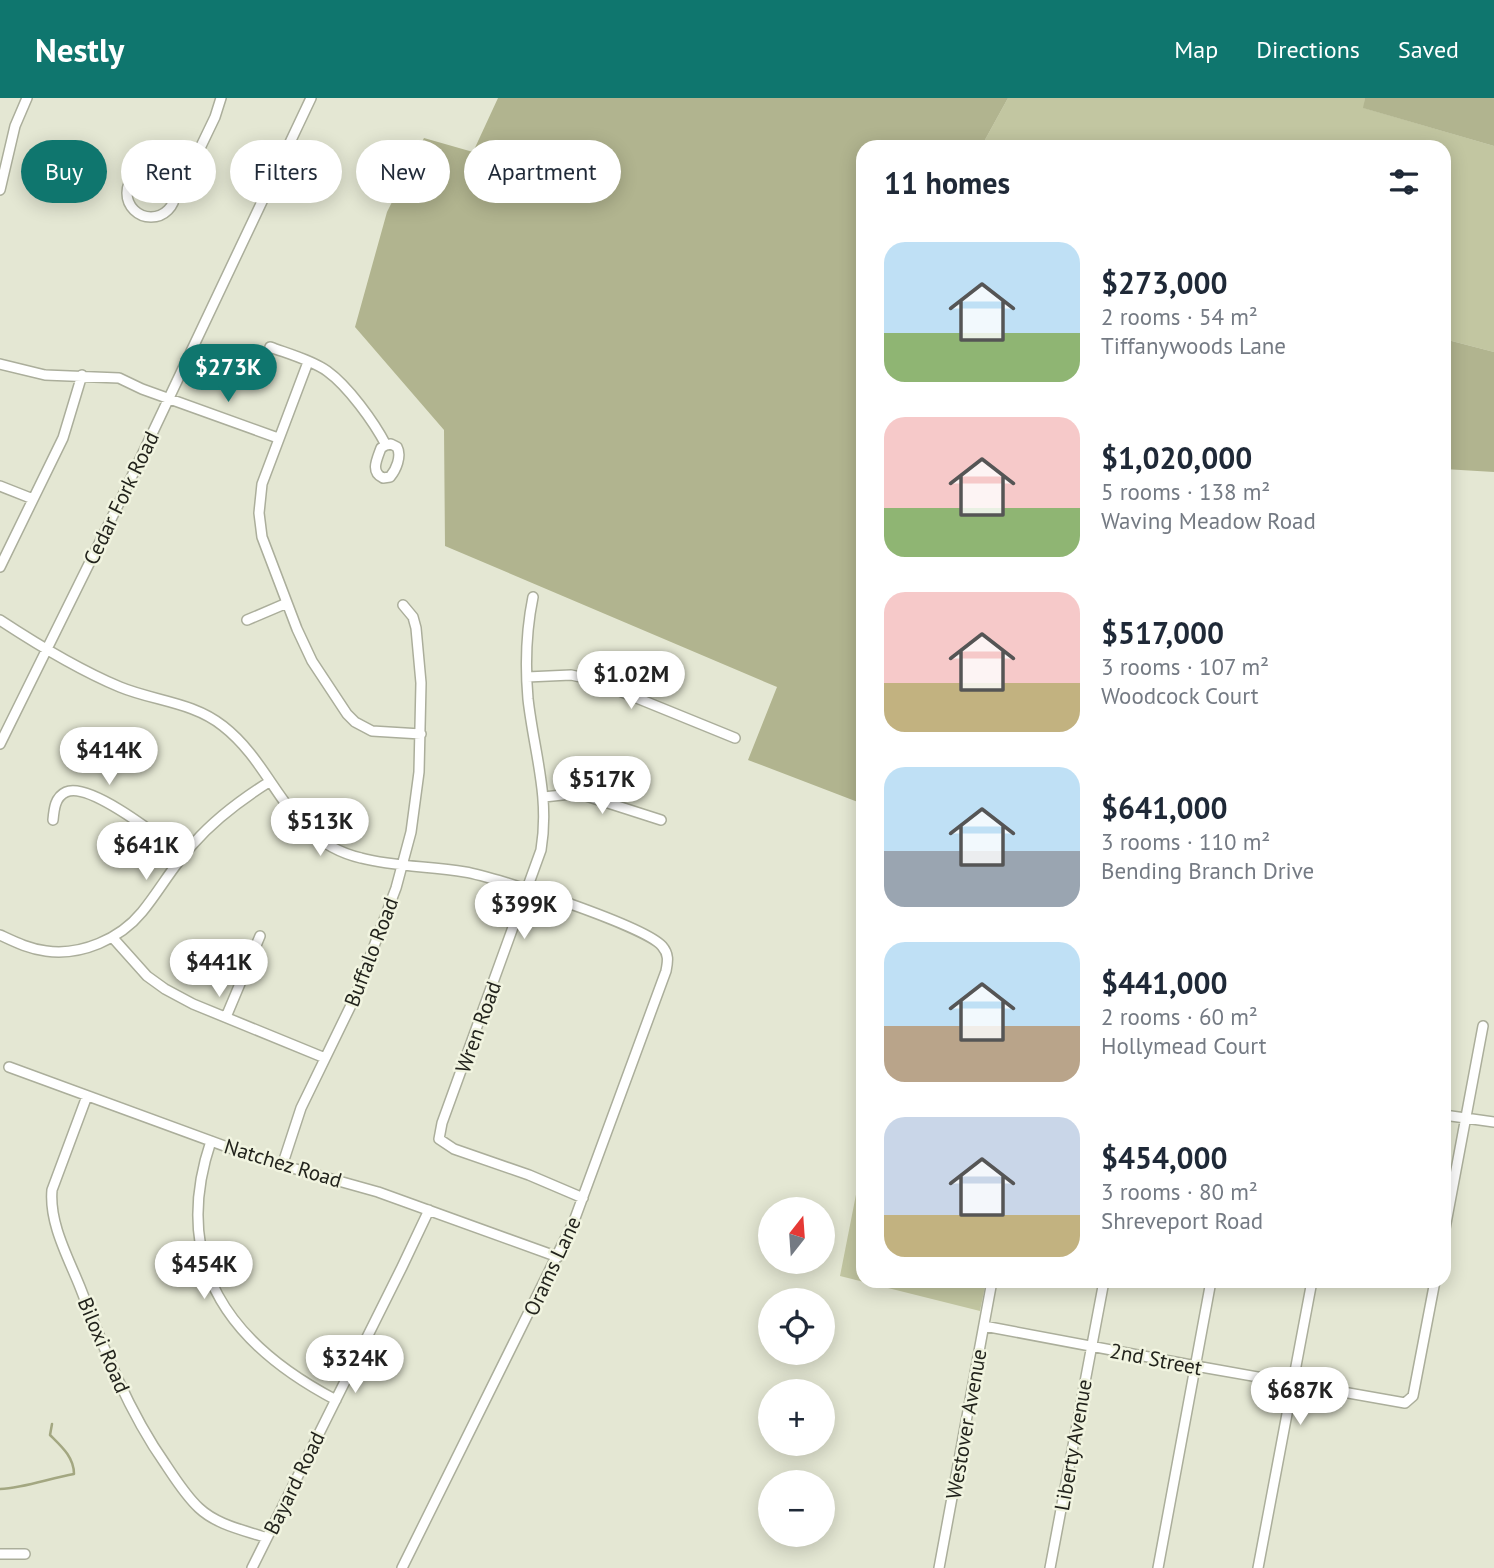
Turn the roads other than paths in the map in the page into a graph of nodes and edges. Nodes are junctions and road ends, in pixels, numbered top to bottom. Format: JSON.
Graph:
{"nodes":[{"id":1,"x":27,"y":98,"type":"edge"},
{"id":2,"x":221,"y":98,"type":"edge"},
{"id":3,"x":311,"y":98,"type":"edge"},
{"id":4,"x":204,"y":140,"type":"edge"},
{"id":5,"x":174,"y":183,"type":"joint"},
{"id":6,"x":0,"y":190,"type":"edge"},
{"id":7,"x":270,"y":347,"type":"dead end"},
{"id":8,"x":308,"y":362,"type":"junction"},
{"id":9,"x":0,"y":364,"type":"edge"},
{"id":10,"x":82,"y":375,"type":"junction"},
{"id":11,"x":168,"y":398,"type":"junction"},
{"id":12,"x":278,"y":438,"type":"junction"},
{"id":13,"x":386,"y":445,"type":"dead end"},
{"id":14,"x":0,"y":486,"type":"edge"},
{"id":15,"x":33,"y":499,"type":"junction"},
{"id":16,"x":0,"y":567,"type":"edge"},
{"id":17,"x":533,"y":597,"type":"dead end"},
{"id":18,"x":287,"y":603,"type":"junction"},
{"id":19,"x":403,"y":605,"type":"dead end"},
{"id":20,"x":0,"y":620,"type":"edge"},
{"id":21,"x":247,"y":620,"type":"dead end"},
{"id":22,"x":47,"y":651,"type":"junction"},
{"id":23,"x":527,"y":677,"type":"junction"},
{"id":24,"x":421,"y":734,"type":"junction"},
{"id":25,"x":735,"y":738,"type":"dead end"},
{"id":26,"x":0,"y":744,"type":"edge"},
{"id":27,"x":270,"y":782,"type":"junction"},
{"id":28,"x":544,"y":797,"type":"junction"},
{"id":29,"x":52,"y":820,"type":"dead end"},
{"id":30,"x":661,"y":820,"type":"dead end"},
{"id":31,"x":183,"y":855,"type":"junction"},
{"id":32,"x":402,"y":864,"type":"junction"},
{"id":33,"x":527,"y":890,"type":"junction"},
{"id":34,"x":0,"y":935,"type":"edge"},
{"id":35,"x":260,"y":936,"type":"dead end"},
{"id":36,"x":113,"y":938,"type":"junction"},
{"id":37,"x":226,"y":1017,"type":"junction"},
{"id":38,"x":1483,"y":1027,"type":"dead end"},
{"id":39,"x":325,"y":1058,"type":"junction"},
{"id":40,"x":9,"y":1067,"type":"dead end"},
{"id":41,"x":87,"y":1096,"type":"junction"},
{"id":42,"x":1451,"y":1116,"type":"edge"},
{"id":43,"x":1465,"y":1119,"type":"junction"},
{"id":44,"x":1494,"y":1122,"type":"edge"},
{"id":45,"x":211,"y":1141,"type":"junction"},
{"id":46,"x":282,"y":1166,"type":"junction"},
{"id":47,"x":1451,"y":1196,"type":"edge"},
{"id":48,"x":583,"y":1198,"type":"junction"},
{"id":49,"x":429,"y":1210,"type":"junction"},
{"id":50,"x":558,"y":1257,"type":"junction"},
{"id":51,"x":991,"y":1288,"type":"edge"},
{"id":52,"x":1103,"y":1288,"type":"edge"},
{"id":53,"x":1210,"y":1288,"type":"edge"},
{"id":54,"x":1311,"y":1288,"type":"edge"},
{"id":55,"x":1434,"y":1288,"type":"edge"},
{"id":56,"x":984,"y":1326,"type":"junction"},
{"id":57,"x":1092,"y":1346,"type":"junction"},
{"id":58,"x":1195,"y":1366,"type":"junction"},
{"id":59,"x":1293,"y":1383,"type":"junction"},
{"id":60,"x":336,"y":1400,"type":"junction"},
{"id":61,"x":267,"y":1538,"type":"junction"},
{"id":62,"x":0,"y":1554,"type":"edge"},
{"id":63,"x":25,"y":1554,"type":"dead end"},
{"id":64,"x":252,"y":1568,"type":"edge"},
{"id":65,"x":402,"y":1568,"type":"edge"},
{"id":66,"x":939,"y":1568,"type":"edge"},
{"id":67,"x":1051,"y":1568,"type":"edge"},
{"id":68,"x":1158,"y":1568,"type":"edge"},
{"id":69,"x":1258,"y":1568,"type":"edge"}],
"edges":[{"from":1,"to":6,"type":"street"},
{"from":2,"to":4,"type":"street"},
{"from":3,"to":11,"type":"street","name":"Cedar Fork Road"},
{"from":5,"to":5,"type":"street"},
{"from":7,"to":8,"type":"street"},
{"from":8,"to":12,"type":"street"},
{"from":8,"to":13,"type":"street"},
{"from":9,"to":10,"type":"street"},
{"from":10,"to":11,"type":"street"},
{"from":10,"to":15,"type":"street"},
{"from":11,"to":12,"type":"street"},
{"from":11,"to":22,"type":"street","name":"Cedar Fork Road"},
{"from":12,"to":18,"type":"street"},
{"from":14,"to":15,"type":"street"},
{"from":15,"to":16,"type":"street"},
{"from":17,"to":23,"type":"street","name":"Wren Road"},
{"from":18,"to":21,"type":"street"},
{"from":18,"to":24,"type":"street"},
{"from":19,"to":24,"type":"street","name":"Buffalo Road"},
{"from":20,"to":22,"type":"street"},
{"from":22,"to":26,"type":"street","name":"Cedar Fork Road"},
{"from":22,"to":27,"type":"street"},
{"from":23,"to":25,"type":"street"},
{"from":23,"to":28,"type":"street","name":"Wren Road"},
{"from":24,"to":32,"type":"street","name":"Buffalo Road"},
{"from":27,"to":31,"type":"street"},
{"from":27,"to":32,"type":"street"},
{"from":28,"to":30,"type":"street"},
{"from":28,"to":33,"type":"street","name":"Wren Road"},
{"from":29,"to":31,"type":"street"},
{"from":31,"to":36,"type":"street"},
{"from":32,"to":33,"type":"street"},
{"from":32,"to":39,"type":"street","name":"Buffalo Road"},
{"from":33,"to":48,"type":"street","name":"Orams Lane"},
{"from":33,"to":48,"type":"street","name":"Wren Road"},
{"from":34,"to":36,"type":"street"},
{"from":35,"to":37,"type":"street"},
{"from":36,"to":37,"type":"street"},
{"from":37,"to":39,"type":"street"},
{"from":38,"to":43,"type":"street"},
{"from":39,"to":46,"type":"street","name":"Buffalo Road"},
{"from":40,"to":41,"type":"street","name":"Natchez Road"},
{"from":41,"to":45,"type":"street","name":"Natchez Road"},
{"from":41,"to":61,"type":"street","name":"Biloxi Road"},
{"from":42,"to":43,"type":"street"},
{"from":43,"to":44,"type":"street"},
{"from":43,"to":47,"type":"street"},
{"from":45,"to":46,"type":"street","name":"Natchez Road"},
{"from":45,"to":60,"type":"street"},
{"from":46,"to":49,"type":"street","name":"Natchez Road"},
{"from":48,"to":50,"type":"street","name":"Orams Lane"},
{"from":49,"to":50,"type":"street","name":"Natchez Road"},
{"from":49,"to":60,"type":"street","name":"Bayard Road"},
{"from":50,"to":65,"type":"street","name":"Orams Lane"},
{"from":51,"to":56,"type":"street","name":"Westover Avenue"},
{"from":52,"to":57,"type":"street","name":"Liberty Avenue"},
{"from":53,"to":58,"type":"street"},
{"from":54,"to":59,"type":"street"},
{"from":55,"to":59,"type":"street","name":"2nd Street"},
{"from":56,"to":57,"type":"street","name":"2nd Street"},
{"from":56,"to":66,"type":"street","name":"Westover Avenue"},
{"from":57,"to":58,"type":"street","name":"2nd Street"},
{"from":57,"to":67,"type":"street","name":"Liberty Avenue"},
{"from":58,"to":59,"type":"street","name":"2nd Street"},
{"from":58,"to":68,"type":"street"},
{"from":59,"to":69,"type":"street"},
{"from":60,"to":61,"type":"street","name":"Bayard Road"},
{"from":61,"to":64,"type":"street","name":"Bayard Road"},
{"from":62,"to":63,"type":"street"}]}
